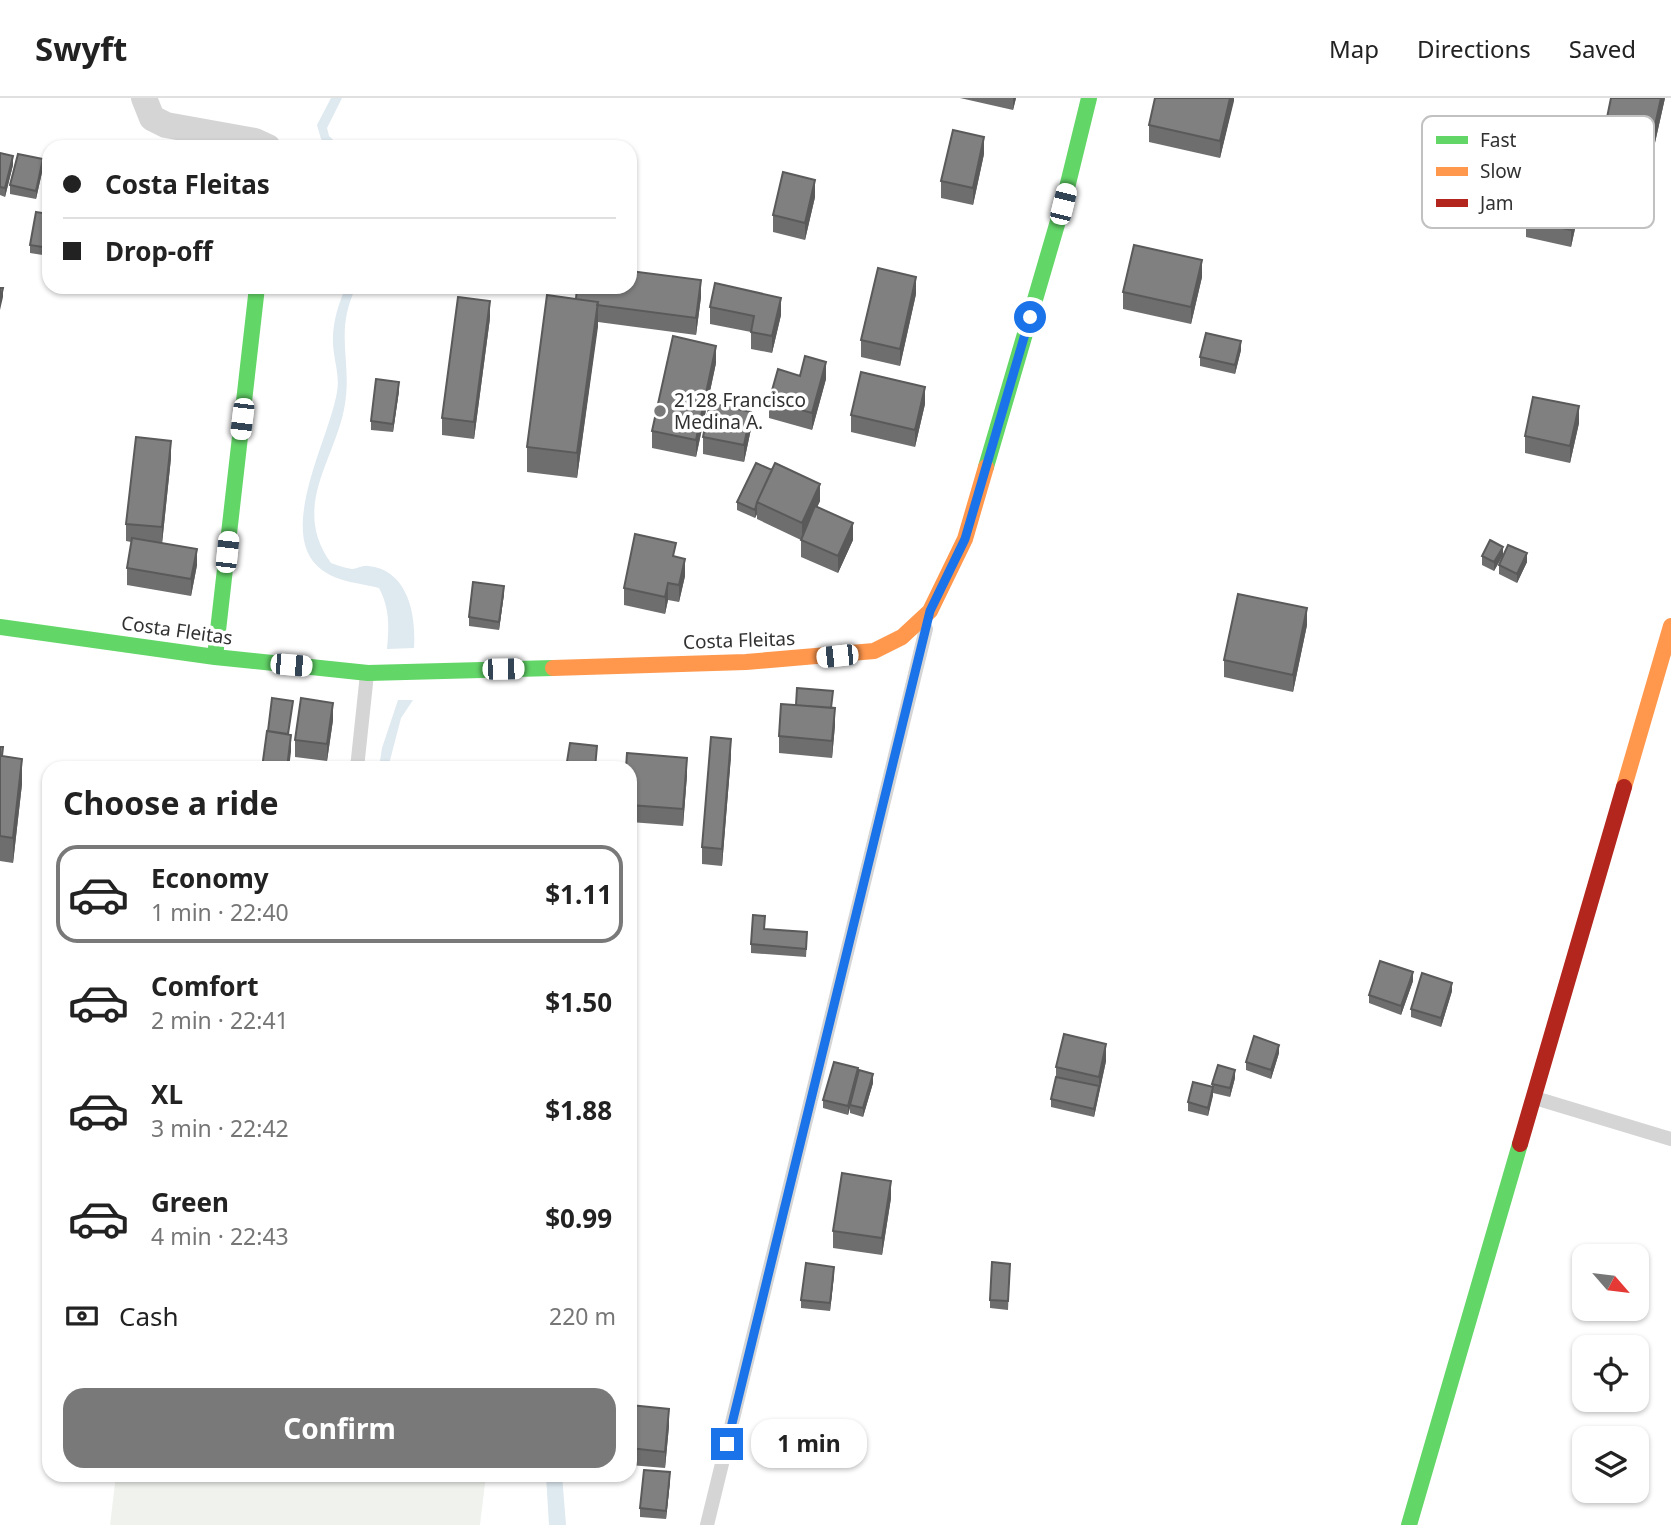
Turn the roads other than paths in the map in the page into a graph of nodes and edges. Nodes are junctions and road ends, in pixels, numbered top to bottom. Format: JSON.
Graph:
{"nodes":[{"id":1,"x":144,"y":98,"type":"edge"},
{"id":2,"x":1089,"y":98,"type":"edge"},
{"id":3,"x":250,"y":140,"type":"edge"},
{"id":4,"x":256,"y":294,"type":"edge"},
{"id":5,"x":930,"y":611,"type":"junction"},
{"id":6,"x":1671,"y":626,"type":"edge"},
{"id":7,"x":0,"y":627,"type":"edge"},
{"id":8,"x":215,"y":657,"type":"junction"},
{"id":9,"x":368,"y":673,"type":"junction"},
{"id":10,"x":358,"y":761,"type":"edge"},
{"id":11,"x":1534,"y":1098,"type":"junction"},
{"id":12,"x":1671,"y":1139,"type":"edge"},
{"id":13,"x":708,"y":1525,"type":"edge"},
{"id":14,"x":1409,"y":1525,"type":"edge"}],
"edges":[{"from":1,"to":3,"type":"street"},
{"from":2,"to":5,"type":"main road","name":"Costa Fleitas"},
{"from":4,"to":8,"type":"main road"},
{"from":5,"to":9,"type":"main road","name":"Costa Fleitas"},
{"from":5,"to":13,"type":"lane"},
{"from":6,"to":11,"type":"main road"},
{"from":7,"to":8,"type":"main road","name":"Costa Fleitas"},
{"from":8,"to":9,"type":"main road","name":"Costa Fleitas"},
{"from":9,"to":10,"type":"lane"},
{"from":11,"to":12,"type":"lane"},
{"from":11,"to":14,"type":"main road"}]}
